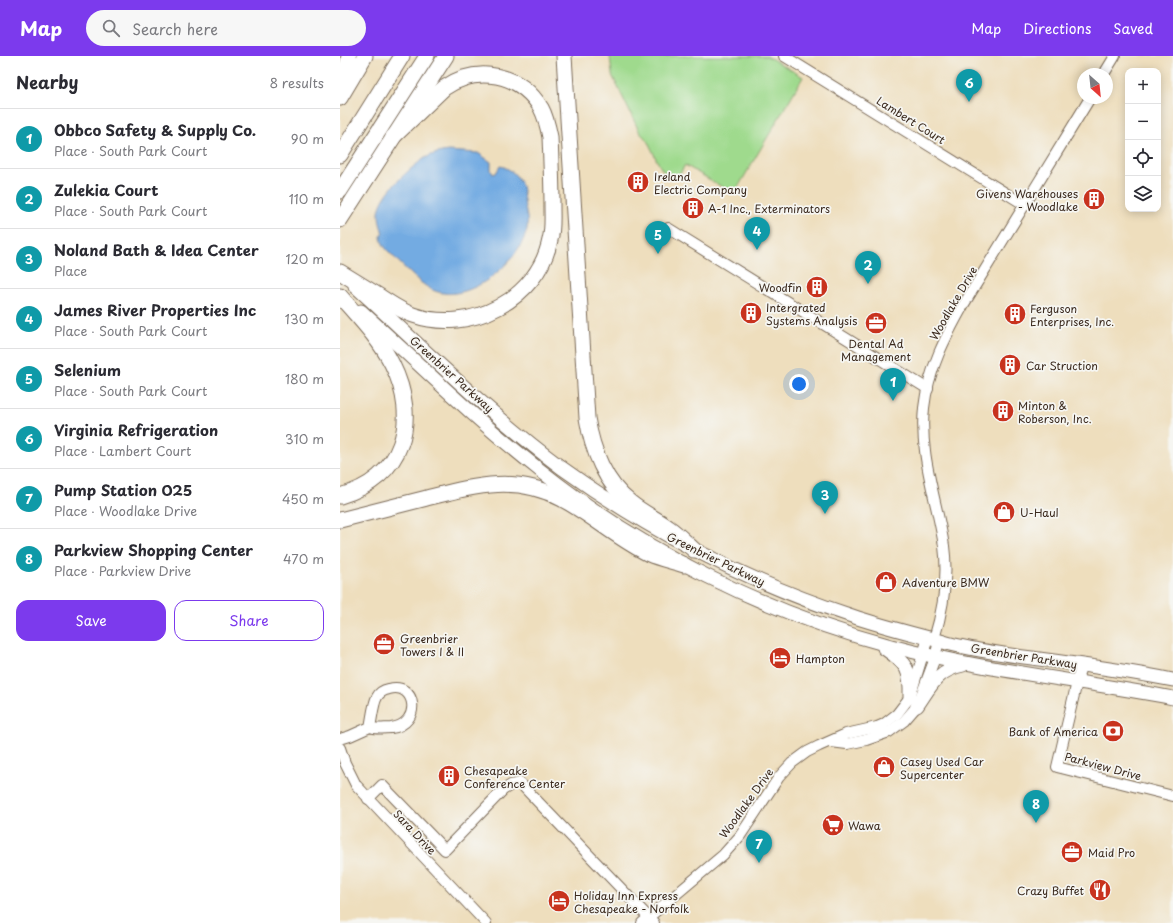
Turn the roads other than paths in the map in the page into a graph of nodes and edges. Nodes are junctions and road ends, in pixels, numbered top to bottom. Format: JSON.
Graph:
{"nodes":[{"id":1,"x":349,"y":56,"type":"edge"},
{"id":2,"x":365,"y":56,"type":"edge"},
{"id":3,"x":393,"y":56,"type":"edge"},
{"id":4,"x":402,"y":56,"type":"edge"},
{"id":5,"x":416,"y":56,"type":"edge"},
{"id":6,"x":427,"y":56,"type":"edge"},
{"id":7,"x":446,"y":56,"type":"edge"},
{"id":8,"x":564,"y":56,"type":"edge"},
{"id":9,"x":784,"y":56,"type":"edge"},
{"id":10,"x":1115,"y":56,"type":"edge"},
{"id":11,"x":1108,"y":68,"type":"edge"},
{"id":12,"x":340,"y":87,"type":"edge"},
{"id":13,"x":340,"y":98,"type":"edge"},
{"id":14,"x":1086,"y":104,"type":"edge"},
{"id":15,"x":392,"y":137,"type":"junction"},
{"id":16,"x":340,"y":139,"type":"edge"},
{"id":17,"x":340,"y":155,"type":"edge"},
{"id":18,"x":340,"y":176,"type":"edge"},
{"id":19,"x":340,"y":191,"type":"edge"},
{"id":20,"x":1025,"y":205,"type":"junction"},
{"id":21,"x":340,"y":220,"type":"edge"},
{"id":22,"x":668,"y":228,"type":"dead end"},
{"id":23,"x":340,"y":272,"type":"edge"},
{"id":24,"x":340,"y":293,"type":"edge"},
{"id":25,"x":340,"y":296,"type":"edge"},
{"id":26,"x":928,"y":389,"type":"junction"},
{"id":27,"x":340,"y":496,"type":"edge"},
{"id":28,"x":340,"y":520,"type":"edge"},
{"id":29,"x":694,"y":550,"type":"junction"},
{"id":30,"x":684,"y":565,"type":"junction"},
{"id":31,"x":934,"y":639,"type":"junction"},
{"id":32,"x":874,"y":641,"type":"junction"},
{"id":33,"x":929,"y":656,"type":"junction"},
{"id":34,"x":965,"y":664,"type":"junction"},
{"id":35,"x":1081,"y":665,"type":"junction"},
{"id":36,"x":1173,"y":680,"type":"edge"},
{"id":37,"x":1077,"y":682,"type":"junction"},
{"id":38,"x":1173,"y":698,"type":"edge"},
{"id":39,"x":913,"y":702,"type":"junction"},
{"id":40,"x":370,"y":728,"type":"junction"},
{"id":41,"x":340,"y":739,"type":"edge"},
{"id":42,"x":340,"y":748,"type":"edge"},
{"id":43,"x":1173,"y":796,"type":"edge"},
{"id":44,"x":368,"y":799,"type":"junction"},
{"id":45,"x":649,"y":921,"type":"edge"},
{"id":46,"x":486,"y":923,"type":"edge"}],
"edges":[{"from":1,"to":12,"type":"highway"},
{"from":2,"to":13,"type":"highway"},
{"from":3,"to":16,"type":"highway"},
{"from":4,"to":17,"type":"highway"},
{"from":5,"to":18,"type":"highway"},
{"from":6,"to":19,"type":"highway"},
{"from":7,"to":15,"type":"highway"},
{"from":8,"to":29,"type":"highway"},
{"from":9,"to":20,"type":"street","name":"Lambert Court"},
{"from":10,"to":11,"type":"street"},
{"from":14,"to":20,"type":"street","name":"Woodlake Drive"},
{"from":15,"to":21,"type":"highway"},
{"from":15,"to":23,"type":"highway"},
{"from":20,"to":26,"type":"street","name":"Woodlake Drive"},
{"from":22,"to":26,"type":"street"},
{"from":23,"to":29,"type":"main road","name":"Greenbrier Parkway"},
{"from":24,"to":30,"type":"main road","name":"Greenbrier Parkway"},
{"from":25,"to":27,"type":"highway"},
{"from":26,"to":31,"type":"street","name":"Woodlake Drive"},
{"from":28,"to":30,"type":"highway"},
{"from":29,"to":31,"type":"main road","name":"Greenbrier Parkway"},
{"from":30,"to":32,"type":"main road","name":"Greenbrier Parkway"},
{"from":31,"to":33,"type":"street","name":"Woodlake Drive"},
{"from":31,"to":35,"type":"main road","name":"Greenbrier Parkway"},
{"from":32,"to":33,"type":"main road","name":"Greenbrier Parkway"},
{"from":32,"to":39,"type":"main road"},
{"from":33,"to":34,"type":"main road","name":"Greenbrier Parkway"},
{"from":33,"to":39,"type":"street","name":"Woodlake Drive"},
{"from":34,"to":37,"type":"main road","name":"Greenbrier Parkway"},
{"from":34,"to":39,"type":"main road"},
{"from":35,"to":36,"type":"main road","name":"Greenbrier Parkway"},
{"from":35,"to":37,"type":"street","name":"Parkview Drive"},
{"from":37,"to":38,"type":"main road","name":"Greenbrier Parkway"},
{"from":37,"to":43,"type":"street","name":"Parkview Drive"},
{"from":39,"to":45,"type":"street","name":"Woodlake Drive"},
{"from":40,"to":40,"type":"street"},
{"from":40,"to":41,"type":"street"},
{"from":42,"to":44,"type":"street","name":"Sara Drive"},
{"from":44,"to":45,"type":"street"},
{"from":44,"to":46,"type":"street","name":"Sara Drive"}]}
